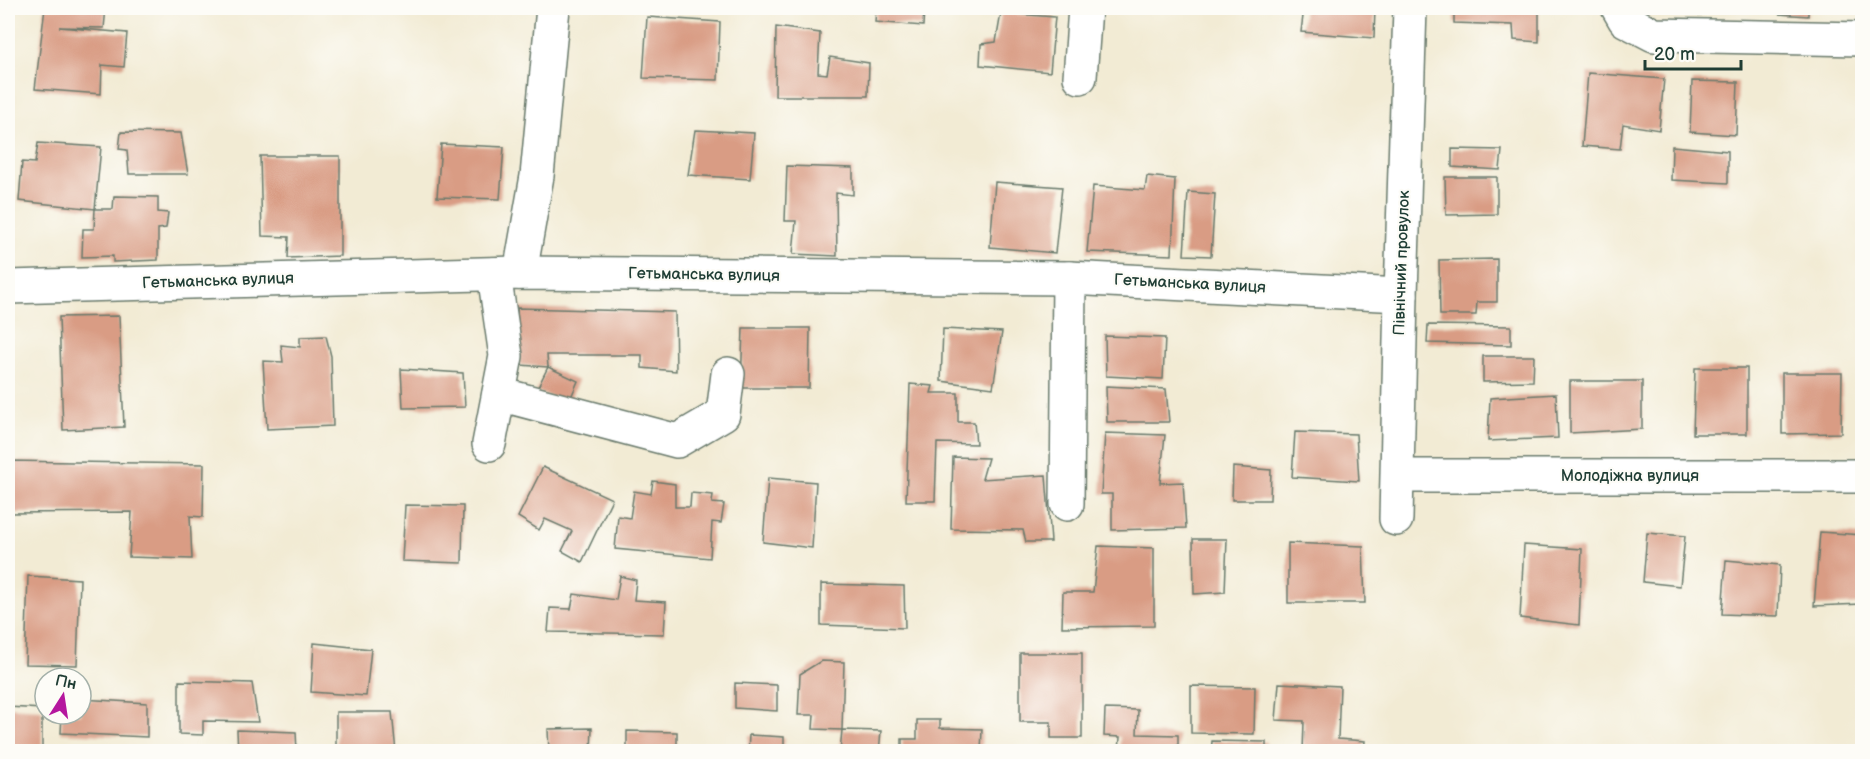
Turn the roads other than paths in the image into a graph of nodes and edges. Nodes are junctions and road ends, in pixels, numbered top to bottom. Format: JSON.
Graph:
{"nodes":[{"id":1,"x":553,"y":8,"type":"edge"},
{"id":2,"x":1085,"y":8,"type":"edge"},
{"id":3,"x":1410,"y":8,"type":"edge"},
{"id":4,"x":1618,"y":8,"type":"edge"},
{"id":5,"x":1863,"y":39,"type":"edge"},
{"id":6,"x":1080,"y":77,"type":"dead end"},
{"id":7,"x":507,"y":273,"type":"junction"},
{"id":8,"x":1069,"y":278,"type":"junction"},
{"id":9,"x":8,"y":287,"type":"edge"},
{"id":10,"x":1401,"y":295,"type":"junction"},
{"id":11,"x":728,"y":374,"type":"dead end"},
{"id":12,"x":499,"y":394,"type":"junction"},
{"id":13,"x":489,"y":444,"type":"dead end"},
{"id":14,"x":1398,"y":476,"type":"junction"},
{"id":15,"x":1863,"y":476,"type":"edge"},
{"id":16,"x":1067,"y":504,"type":"dead end"},
{"id":17,"x":1396,"y":519,"type":"dead end"}],
"edges":[{"from":1,"to":7,"type":"street"},
{"from":2,"to":6,"type":"street"},
{"from":3,"to":10,"type":"street","name":"Північний провулок"},
{"from":4,"to":5,"type":"street"},
{"from":7,"to":8,"type":"street","name":"Гетьманська вулиця"},
{"from":7,"to":9,"type":"street","name":"Гетьманська вулиця"},
{"from":7,"to":12,"type":"street"},
{"from":8,"to":10,"type":"street","name":"Гетьманська вулиця"},
{"from":8,"to":16,"type":"street"},
{"from":10,"to":14,"type":"street","name":"Північний провулок"},
{"from":11,"to":12,"type":"street"},
{"from":12,"to":13,"type":"street"},
{"from":14,"to":15,"type":"street","name":"Молодіжна вулиця"},
{"from":14,"to":17,"type":"street","name":"Північний провулок"}]}
